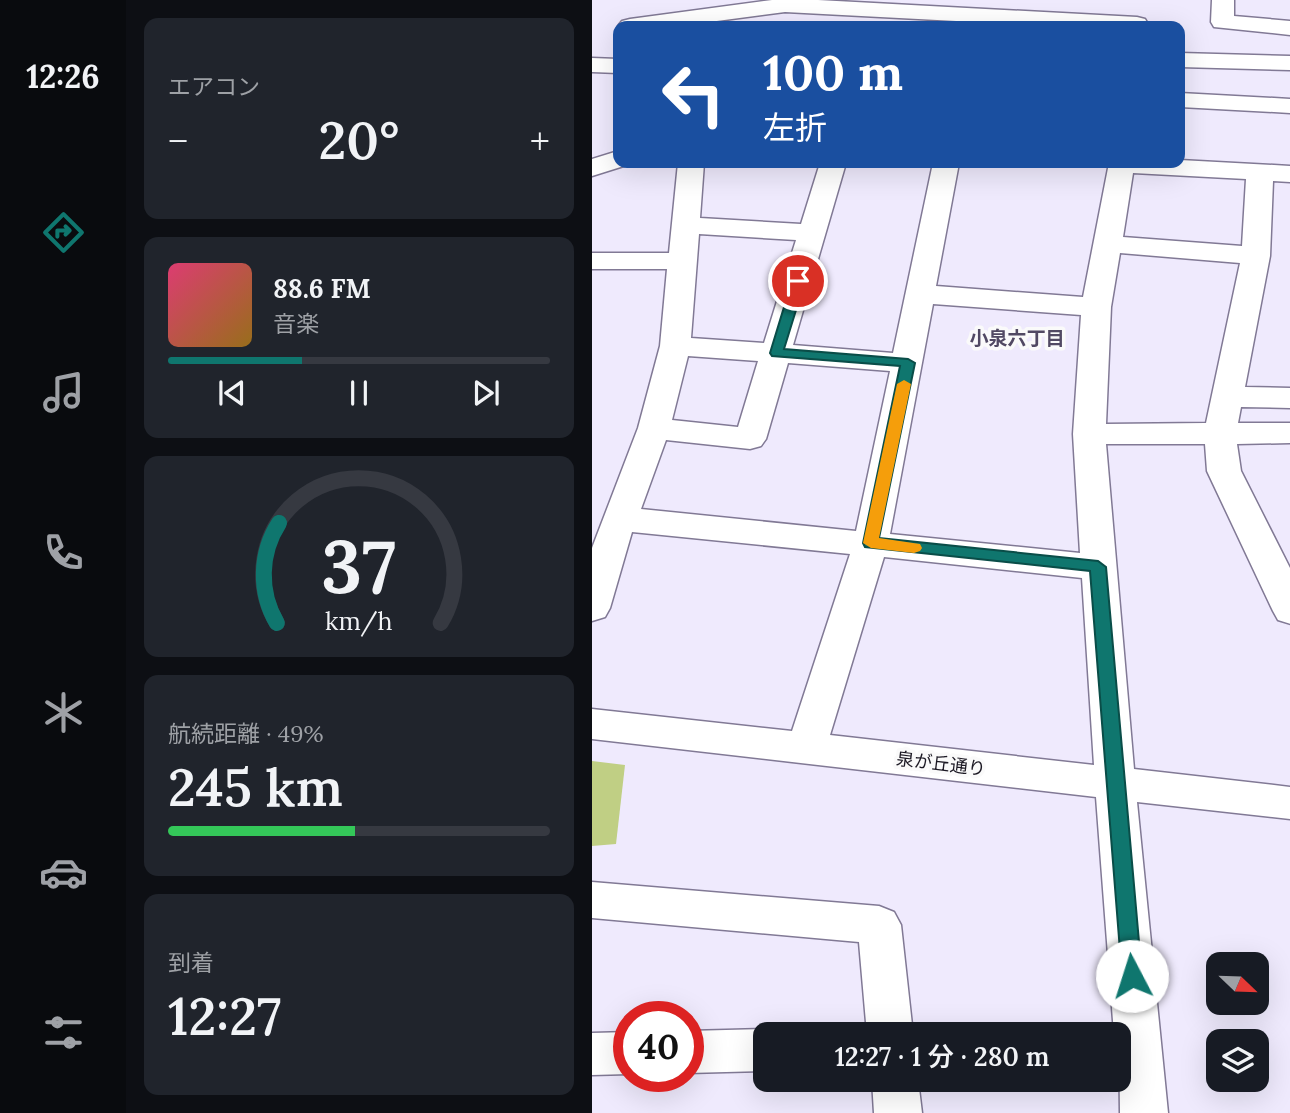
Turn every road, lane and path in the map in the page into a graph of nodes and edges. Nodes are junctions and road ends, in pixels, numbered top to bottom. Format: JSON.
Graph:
{"nodes":[{"id":1,"x":1223,"y":0,"type":"edge"},
{"id":2,"x":848,"y":11,"type":"edge"},
{"id":3,"x":1138,"y":17,"type":"edge"},
{"id":4,"x":667,"y":21,"type":"edge"},
{"id":5,"x":1290,"y":28,"type":"edge"},
{"id":6,"x":1185,"y":60,"type":"edge"},
{"id":7,"x":1290,"y":63,"type":"edge"},
{"id":8,"x":592,"y":65,"type":"edge"},
{"id":9,"x":613,"y":65,"type":"edge"},
{"id":10,"x":1185,"y":100,"type":"edge"},
{"id":11,"x":1290,"y":106,"type":"edge"},
{"id":12,"x":613,"y":161,"type":"edge"},
{"id":13,"x":1185,"y":167,"type":"edge"},
{"id":14,"x":592,"y":168,"type":"edge"},
{"id":15,"x":691,"y":168,"type":"edge"},
{"id":16,"x":832,"y":168,"type":"edge"},
{"id":17,"x":945,"y":168,"type":"edge"},
{"id":18,"x":1121,"y":168,"type":"edge"},
{"id":19,"x":1260,"y":172,"type":"junction"},
{"id":20,"x":1290,"y":174,"type":"edge"},
{"id":21,"x":686,"y":225,"type":"junction"},
{"id":22,"x":813,"y":233,"type":"junction"},
{"id":23,"x":1108,"y":244,"type":"junction"},
{"id":24,"x":1256,"y":256,"type":"junction"},
{"id":25,"x":592,"y":261,"type":"edge"},
{"id":26,"x":683,"y":261,"type":"junction"},
{"id":27,"x":922,"y":294,"type":"junction"},
{"id":28,"x":1096,"y":307,"type":"junction"},
{"id":29,"x":675,"y":346,"type":"junction"},
{"id":30,"x":776,"y":353,"type":"junction"},
{"id":31,"x":908,"y":363,"type":"junction"},
{"id":32,"x":1228,"y":397,"type":"junction"},
{"id":33,"x":1290,"y":398,"type":"edge"},
{"id":34,"x":654,"y":428,"type":"junction"},
{"id":35,"x":1290,"y":433,"type":"edge"},
{"id":36,"x":1090,"y":434,"type":"junction"},
{"id":37,"x":1220,"y":435,"type":"junction"},
{"id":38,"x":608,"y":534,"type":"edge"},
{"id":39,"x":871,"y":543,"type":"junction"},
{"id":40,"x":1098,"y":567,"type":"junction"},
{"id":41,"x":1287,"y":594,"type":"edge"},
{"id":42,"x":592,"y":608,"type":"edge"},
{"id":43,"x":592,"y":723,"type":"edge"},
{"id":44,"x":806,"y":748,"type":"junction"},
{"id":45,"x":1115,"y":784,"type":"junction"},
{"id":46,"x":1290,"y":803,"type":"edge"},
{"id":47,"x":592,"y":900,"type":"edge"},
{"id":48,"x":889,"y":1022,"type":"edge"},
{"id":49,"x":753,"y":1051,"type":"edge"},
{"id":50,"x":704,"y":1052,"type":"edge"},
{"id":51,"x":613,"y":1053,"type":"edge"},
{"id":52,"x":592,"y":1054,"type":"edge"},
{"id":53,"x":896,"y":1092,"type":"edge"},
{"id":54,"x":898,"y":1113,"type":"edge"},
{"id":55,"x":1144,"y":1113,"type":"edge"}],
"edges":[{"from":1,"to":5,"type":"street"},
{"from":2,"to":3,"type":"street"},
{"from":2,"to":4,"type":"street"},
{"from":6,"to":7,"type":"street"},
{"from":8,"to":9,"type":"street"},
{"from":10,"to":11,"type":"street"},
{"from":12,"to":14,"type":"street"},
{"from":13,"to":19,"type":"street"},
{"from":15,"to":21,"type":"street"},
{"from":16,"to":22,"type":"street"},
{"from":17,"to":27,"type":"street"},
{"from":18,"to":23,"type":"street"},
{"from":19,"to":20,"type":"street"},
{"from":19,"to":24,"type":"street"},
{"from":21,"to":22,"type":"street"},
{"from":21,"to":26,"type":"street"},
{"from":22,"to":30,"type":"street"},
{"from":23,"to":24,"type":"street"},
{"from":23,"to":28,"type":"street"},
{"from":24,"to":32,"type":"street"},
{"from":25,"to":26,"type":"street"},
{"from":26,"to":29,"type":"street"},
{"from":27,"to":28,"type":"street"},
{"from":27,"to":31,"type":"street"},
{"from":28,"to":36,"type":"street"},
{"from":29,"to":30,"type":"street"},
{"from":29,"to":34,"type":"street"},
{"from":30,"to":31,"type":"street"},
{"from":30,"to":34,"type":"street"},
{"from":31,"to":39,"type":"street"},
{"from":32,"to":33,"type":"street"},
{"from":32,"to":37,"type":"street"},
{"from":34,"to":38,"type":"street"},
{"from":35,"to":37,"type":"street"},
{"from":36,"to":37,"type":"street"},
{"from":36,"to":40,"type":"street"},
{"from":37,"to":41,"type":"street"},
{"from":38,"to":39,"type":"street"},
{"from":38,"to":42,"type":"street"},
{"from":39,"to":40,"type":"street"},
{"from":39,"to":44,"type":"street"},
{"from":40,"to":45,"type":"street"},
{"from":43,"to":44,"type":"street","name":"泉が丘通り"},
{"from":44,"to":45,"type":"street","name":"泉が丘通り"},
{"from":45,"to":46,"type":"street","name":"泉が丘通り"},
{"from":45,"to":55,"type":"street"},
{"from":47,"to":48,"type":"street"},
{"from":49,"to":50,"type":"street"},
{"from":51,"to":52,"type":"street"},
{"from":53,"to":54,"type":"street"}]}
